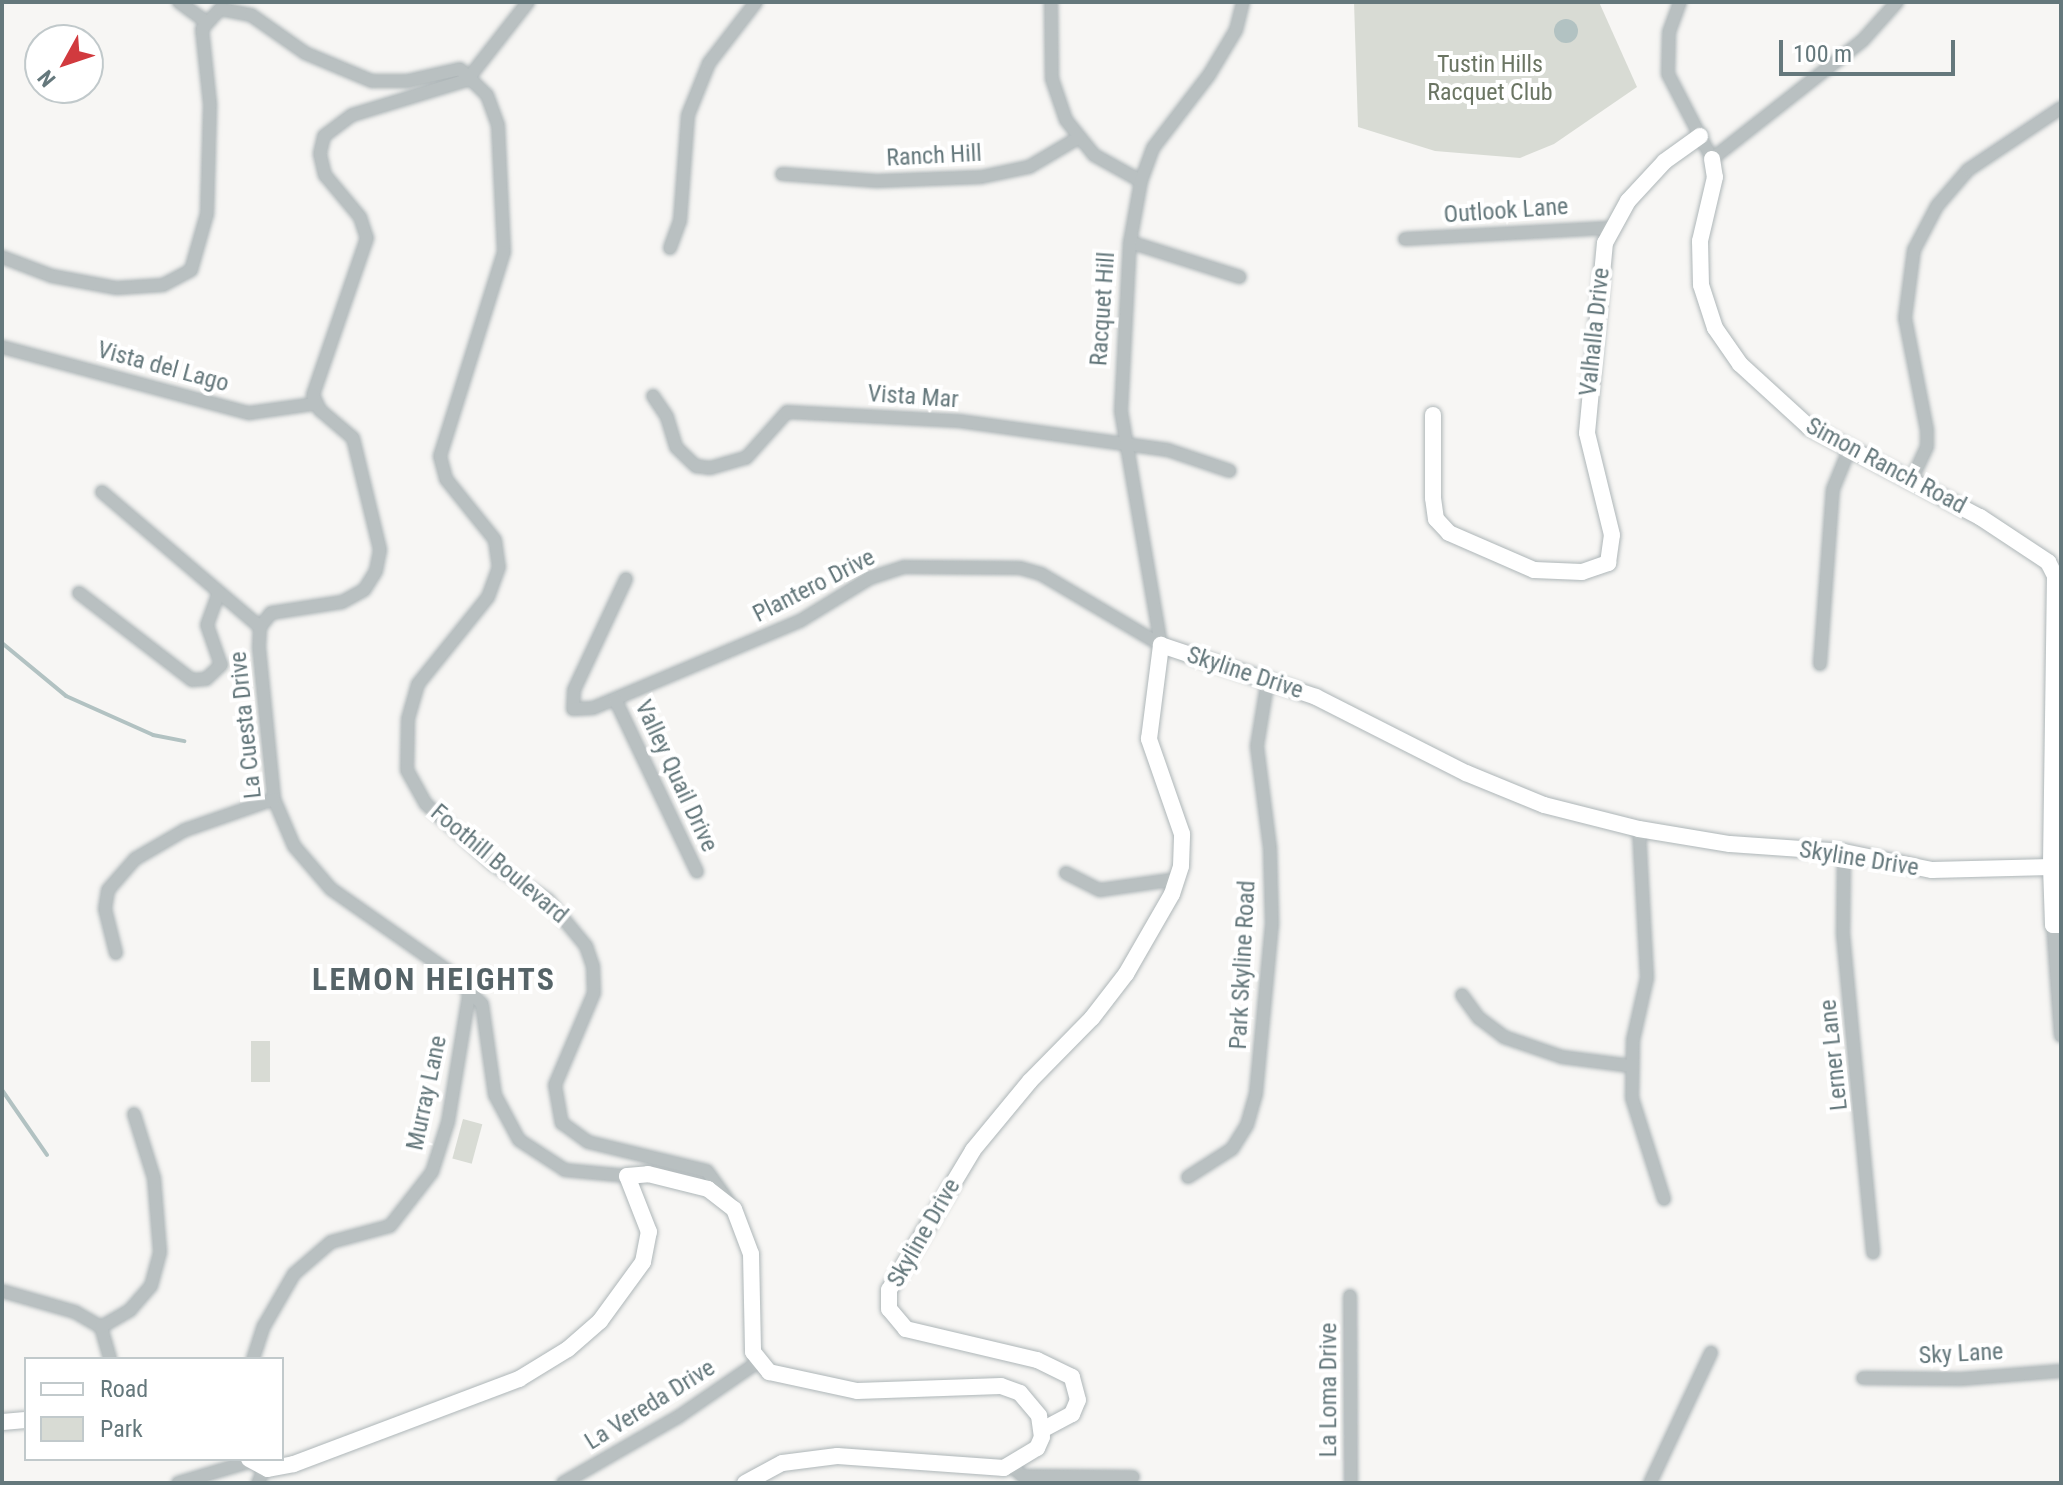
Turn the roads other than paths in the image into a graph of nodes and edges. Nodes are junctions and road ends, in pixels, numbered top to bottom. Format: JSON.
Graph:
{"nodes":[{"id":1,"x":179,"y":2,"type":"edge"},
{"id":2,"x":528,"y":2,"type":"edge"},
{"id":3,"x":756,"y":2,"type":"edge"},
{"id":4,"x":1051,"y":2,"type":"edge"},
{"id":5,"x":1243,"y":2,"type":"edge"},
{"id":6,"x":1680,"y":2,"type":"edge"},
{"id":7,"x":1897,"y":2,"type":"edge"},
{"id":8,"x":205,"y":21,"type":"junction"},
{"id":9,"x":472,"y":76,"type":"junction"},
{"id":10,"x":2061,"y":108,"type":"edge"},
{"id":11,"x":1700,"y":136,"type":"junction"},
{"id":12,"x":1078,"y":138,"type":"junction"},
{"id":13,"x":1712,"y":159,"type":"junction"},
{"id":14,"x":782,"y":174,"type":"dead end"},
{"id":15,"x":1141,"y":181,"type":"junction"},
{"id":16,"x":1610,"y":228,"type":"junction"},
{"id":17,"x":1405,"y":239,"type":"dead end"},
{"id":18,"x":1130,"y":242,"type":"junction"},
{"id":19,"x":670,"y":248,"type":"dead end"},
{"id":20,"x":2,"y":257,"type":"edge"},
{"id":21,"x":1240,"y":277,"type":"dead end"},
{"id":22,"x":2,"y":347,"type":"edge"},
{"id":23,"x":653,"y":396,"type":"dead end"},
{"id":24,"x":314,"y":404,"type":"junction"},
{"id":25,"x":1433,"y":415,"type":"dead end"},
{"id":26,"x":1126,"y":446,"type":"junction"},
{"id":27,"x":1849,"y":450,"type":"junction"},
{"id":28,"x":1230,"y":471,"type":"dead end"},
{"id":29,"x":1911,"y":481,"type":"junction"},
{"id":30,"x":102,"y":492,"type":"dead end"},
{"id":31,"x":2058,"y":576,"type":"edge"},
{"id":32,"x":626,"y":579,"type":"dead end"},
{"id":33,"x":79,"y":593,"type":"dead end"},
{"id":34,"x":218,"y":595,"type":"junction"},
{"id":35,"x":260,"y":627,"type":"junction"},
{"id":36,"x":1161,"y":645,"type":"junction"},
{"id":37,"x":1820,"y":664,"type":"dead end"},
{"id":38,"x":1268,"y":679,"type":"junction"},
{"id":39,"x":615,"y":699,"type":"junction"},
{"id":40,"x":274,"y":799,"type":"junction"},
{"id":41,"x":1639,"y":829,"type":"junction"},
{"id":42,"x":1844,"y":852,"type":"junction"},
{"id":43,"x":2051,"y":867,"type":"junction"},
{"id":44,"x":697,"y":872,"type":"dead end"},
{"id":45,"x":1066,"y":873,"type":"dead end"},
{"id":46,"x":1177,"y":879,"type":"junction"},
{"id":47,"x":2057,"y":925,"type":"edge"},
{"id":48,"x":116,"y":953,"type":"dead end"},
{"id":49,"x":470,"y":989,"type":"junction"},
{"id":50,"x":1462,"y":995,"type":"dead end"},
{"id":51,"x":2061,"y":1036,"type":"edge"},
{"id":52,"x":1631,"y":1066,"type":"junction"},
{"id":53,"x":134,"y":1114,"type":"dead end"},
{"id":54,"x":627,"y":1176,"type":"junction"},
{"id":55,"x":1188,"y":1177,"type":"dead end"},
{"id":56,"x":1664,"y":1199,"type":"dead end"},
{"id":57,"x":734,"y":1209,"type":"junction"},
{"id":58,"x":1873,"y":1253,"type":"dead end"},
{"id":59,"x":2,"y":1291,"type":"edge"},
{"id":60,"x":1350,"y":1296,"type":"dead end"},
{"id":61,"x":101,"y":1327,"type":"junction"},
{"id":62,"x":1711,"y":1353,"type":"dead end"},
{"id":63,"x":109,"y":1357,"type":"edge"},
{"id":64,"x":254,"y":1357,"type":"edge"},
{"id":65,"x":758,"y":1362,"type":"junction"},
{"id":66,"x":2061,"y":1371,"type":"edge"},
{"id":67,"x":1863,"y":1378,"type":"dead end"},
{"id":68,"x":24,"y":1420,"type":"edge"},
{"id":69,"x":2,"y":1422,"type":"edge"},
{"id":70,"x":1042,"y":1430,"type":"junction"},
{"id":71,"x":1011,"y":1466,"type":"junction"},
{"id":72,"x":256,"y":1468,"type":"edge"},
{"id":73,"x":1133,"y":1477,"type":"dead end"},
{"id":74,"x":178,"y":1483,"type":"edge"},
{"id":75,"x":563,"y":1483,"type":"edge"},
{"id":76,"x":745,"y":1483,"type":"edge"},
{"id":77,"x":1351,"y":1483,"type":"edge"},
{"id":78,"x":1650,"y":1483,"type":"edge"}],
"edges":[{"from":1,"to":8,"type":"street"},
{"from":2,"to":9,"type":"street"},
{"from":3,"to":19,"type":"street"},
{"from":4,"to":12,"type":"street"},
{"from":5,"to":15,"type":"street","name":"Racquet Hill"},
{"from":6,"to":11,"type":"street"},
{"from":7,"to":13,"type":"street"},
{"from":8,"to":9,"type":"street"},
{"from":8,"to":20,"type":"street"},
{"from":9,"to":24,"type":"street"},
{"from":9,"to":57,"type":"street","name":"Foothill Boulevard"},
{"from":10,"to":29,"type":"street"},
{"from":11,"to":13,"type":"street"},
{"from":11,"to":16,"type":"street"},
{"from":12,"to":14,"type":"street","name":"Ranch Hill"},
{"from":12,"to":15,"type":"street"},
{"from":13,"to":27,"type":"street","name":"Simon Ranch Road"},
{"from":15,"to":18,"type":"street","name":"Racquet Hill"},
{"from":16,"to":17,"type":"street","name":"Outlook Lane"},
{"from":16,"to":25,"type":"street","name":"Valhalla Drive"},
{"from":18,"to":21,"type":"street"},
{"from":18,"to":26,"type":"street","name":"Racquet Hill"},
{"from":22,"to":24,"type":"street","name":"Vista del Lago"},
{"from":23,"to":26,"type":"street","name":"Vista Mar"},
{"from":24,"to":35,"type":"street","name":"La Cuesta Drive"},
{"from":26,"to":28,"type":"street","name":"Vista Mar"},
{"from":26,"to":36,"type":"street","name":"Racquet Hill"},
{"from":27,"to":29,"type":"street","name":"Simon Ranch Road"},
{"from":27,"to":37,"type":"street"},
{"from":29,"to":31,"type":"street","name":"Simon Ranch Road"},
{"from":30,"to":34,"type":"street"},
{"from":31,"to":43,"type":"street"},
{"from":32,"to":39,"type":"street","name":"Plantero Drive"},
{"from":33,"to":34,"type":"street"},
{"from":34,"to":35,"type":"street"},
{"from":35,"to":40,"type":"street","name":"La Cuesta Drive"},
{"from":36,"to":38,"type":"street","name":"Skyline Drive"},
{"from":36,"to":39,"type":"street","name":"Plantero Drive"},
{"from":36,"to":46,"type":"street","name":"Skyline Drive"},
{"from":38,"to":41,"type":"street","name":"Skyline Drive"},
{"from":38,"to":55,"type":"street","name":"Park Skyline Road"},
{"from":39,"to":44,"type":"street","name":"Valley Quail Drive"},
{"from":40,"to":48,"type":"street"},
{"from":40,"to":49,"type":"street","name":"La Cuesta Drive"},
{"from":41,"to":42,"type":"street","name":"Skyline Drive"},
{"from":41,"to":52,"type":"street"},
{"from":42,"to":43,"type":"street","name":"Skyline Drive"},
{"from":42,"to":58,"type":"street","name":"Lerner Lane"},
{"from":43,"to":47,"type":"street"},
{"from":45,"to":46,"type":"street"},
{"from":46,"to":70,"type":"street","name":"Skyline Drive"},
{"from":47,"to":51,"type":"street"},
{"from":49,"to":54,"type":"street","name":"La Cuesta Drive"},
{"from":49,"to":64,"type":"street","name":"Murray Lane"},
{"from":50,"to":52,"type":"street"},
{"from":52,"to":56,"type":"street"},
{"from":53,"to":61,"type":"street"},
{"from":54,"to":57,"type":"street"},
{"from":54,"to":72,"type":"street"},
{"from":57,"to":65,"type":"street"},
{"from":59,"to":61,"type":"street"},
{"from":60,"to":77,"type":"street","name":"La Loma Drive"},
{"from":61,"to":63,"type":"street"},
{"from":62,"to":78,"type":"street"},
{"from":65,"to":70,"type":"street"},
{"from":65,"to":75,"type":"street","name":"La Vereda Drive"},
{"from":66,"to":67,"type":"street","name":"Sky Lane"},
{"from":68,"to":69,"type":"street"},
{"from":70,"to":71,"type":"street"},
{"from":71,"to":73,"type":"street"},
{"from":71,"to":76,"type":"street"},
{"from":72,"to":74,"type":"street"}]}
